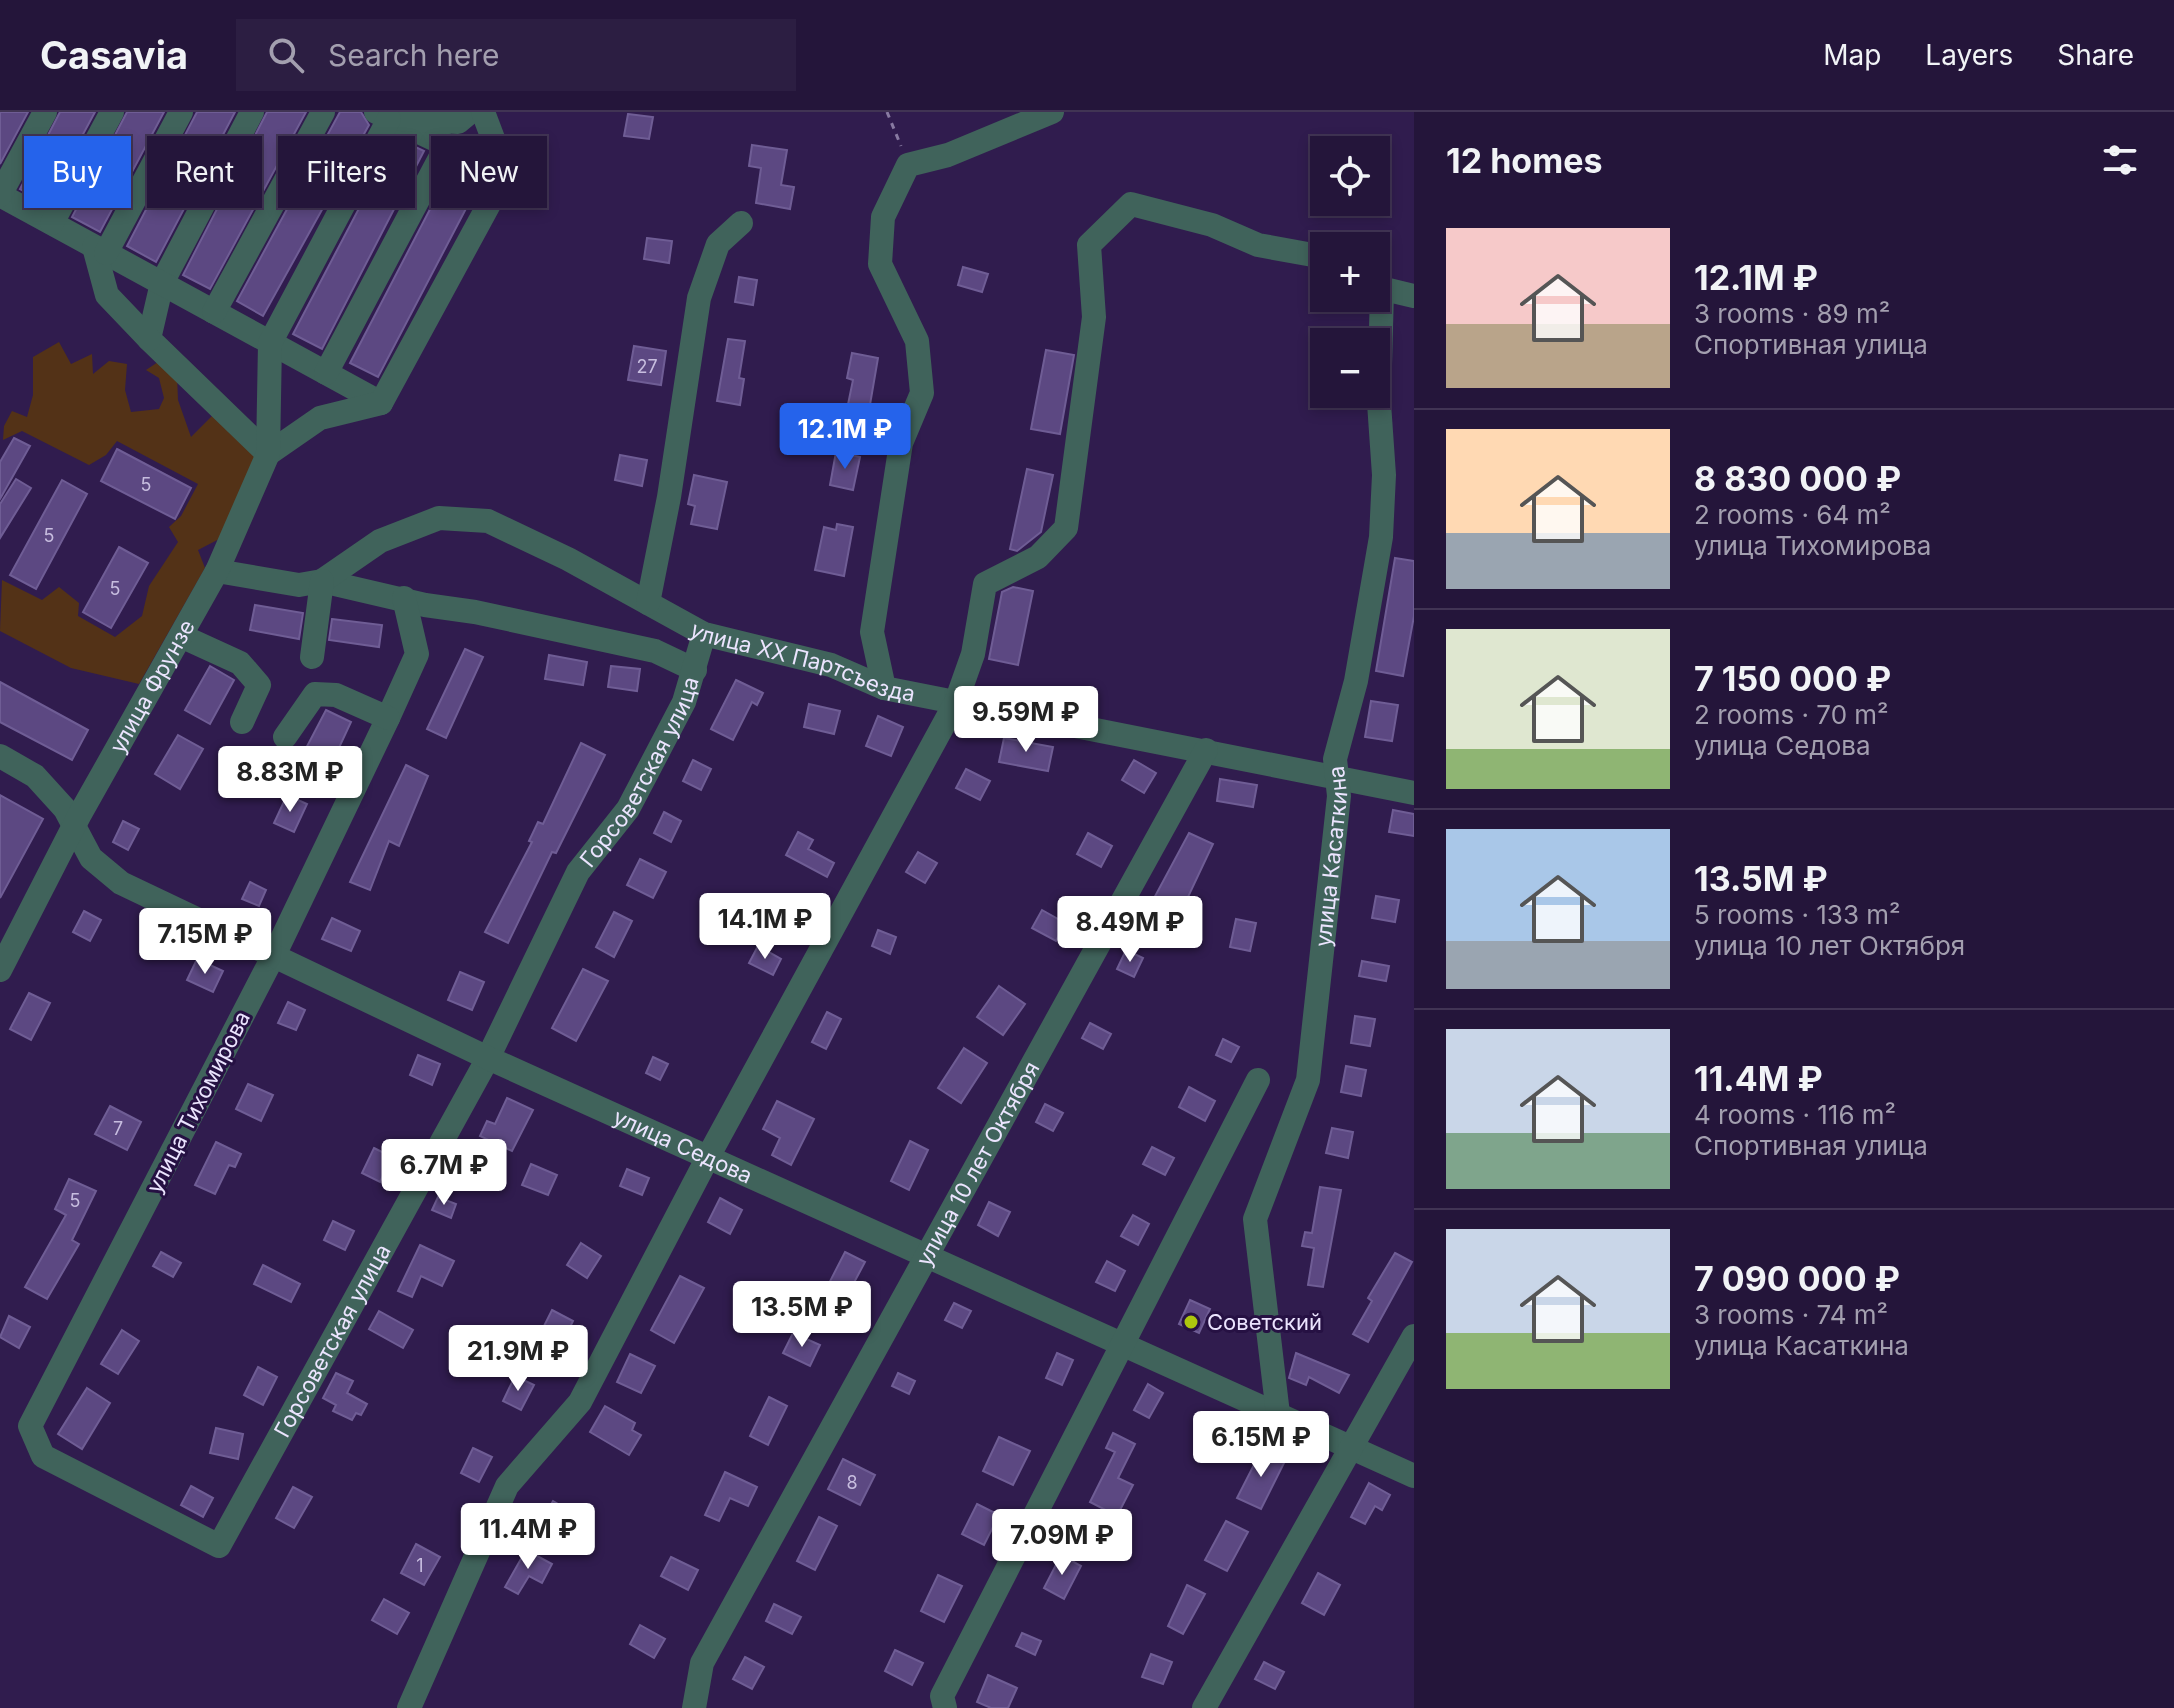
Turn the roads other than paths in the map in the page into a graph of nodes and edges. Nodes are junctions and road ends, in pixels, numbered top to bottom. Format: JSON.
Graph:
{"nodes":[{"id":1,"x":45,"y":112,"type":"edge"},
{"id":2,"x":112,"y":112,"type":"edge"},
{"id":3,"x":181,"y":112,"type":"edge"},
{"id":4,"x":252,"y":112,"type":"edge"},
{"id":5,"x":323,"y":112,"type":"edge"},
{"id":6,"x":470,"y":112,"type":"edge"},
{"id":7,"x":483,"y":112,"type":"edge"},
{"id":8,"x":1052,"y":112,"type":"edge"},
{"id":9,"x":383,"y":115,"type":"edge"},
{"id":10,"x":428,"y":116,"type":"edge"},
{"id":11,"x":492,"y":136,"type":"edge"},
{"id":12,"x":431,"y":138,"type":"edge"},
{"id":13,"x":431,"y":175,"type":"edge"},
{"id":14,"x":0,"y":195,"type":"edge"},
{"id":15,"x":487,"y":208,"type":"edge"},
{"id":16,"x":52,"y":223,"type":"junction"},
{"id":17,"x":741,"y":223,"type":"dead end"},
{"id":18,"x":100,"y":250,"type":"junction"},
{"id":19,"x":1310,"y":254,"type":"edge"},
{"id":20,"x":162,"y":283,"type":"junction"},
{"id":21,"x":1390,"y":291,"type":"edge"},
{"id":22,"x":1414,"y":296,"type":"edge"},
{"id":23,"x":214,"y":312,"type":"junction"},
{"id":24,"x":1379,"y":312,"type":"edge"},
{"id":25,"x":149,"y":339,"type":"junction"},
{"id":26,"x":270,"y":343,"type":"junction"},
{"id":27,"x":326,"y":373,"type":"junction"},
{"id":28,"x":381,"y":403,"type":"junction"},
{"id":29,"x":268,"y":454,"type":"junction"},
{"id":30,"x":217,"y":571,"type":"junction"},
{"id":31,"x":322,"y":581,"type":"junction"},
{"id":32,"x":404,"y":598,"type":"junction"},
{"id":33,"x":648,"y":603,"type":"junction"},
{"id":34,"x":704,"y":634,"type":"junction"},
{"id":35,"x":181,"y":636,"type":"junction"},
{"id":36,"x":312,"y":657,"type":"dead end"},
{"id":37,"x":695,"y":670,"type":"junction"},
{"id":38,"x":884,"y":688,"type":"junction"},
{"id":39,"x":956,"y":702,"type":"junction"},
{"id":40,"x":388,"y":718,"type":"junction"},
{"id":41,"x":242,"y":722,"type":"dead end"},
{"id":42,"x":285,"y":737,"type":"dead end"},
{"id":43,"x":1206,"y":750,"type":"junction"},
{"id":44,"x":0,"y":756,"type":"edge"},
{"id":45,"x":1337,"y":780,"type":"junction"},
{"id":46,"x":1414,"y":793,"type":"edge"},
{"id":47,"x":73,"y":829,"type":"junction"},
{"id":48,"x":273,"y":956,"type":"junction"},
{"id":49,"x":0,"y":970,"type":"edge"},
{"id":50,"x":488,"y":1058,"type":"junction"},
{"id":51,"x":1258,"y":1080,"type":"dead end"},
{"id":52,"x":708,"y":1157,"type":"junction"},
{"id":53,"x":927,"y":1255,"type":"junction"},
{"id":54,"x":1414,"y":1336,"type":"edge"},
{"id":55,"x":1121,"y":1344,"type":"junction"},
{"id":56,"x":1278,"y":1414,"type":"junction"},
{"id":57,"x":30,"y":1426,"type":"joint"},
{"id":58,"x":1351,"y":1449,"type":"junction"},
{"id":59,"x":1414,"y":1476,"type":"edge"},
{"id":60,"x":409,"y":1708,"type":"edge"},
{"id":61,"x":694,"y":1708,"type":"edge"},
{"id":62,"x":945,"y":1708,"type":"edge"},
{"id":63,"x":1204,"y":1708,"type":"edge"}],
"edges":[{"from":1,"to":14,"type":"street"},
{"from":2,"to":16,"type":"street"},
{"from":3,"to":18,"type":"street"},
{"from":4,"to":20,"type":"street"},
{"from":5,"to":23,"type":"street"},
{"from":6,"to":10,"type":"street"},
{"from":7,"to":11,"type":"street"},
{"from":8,"to":38,"type":"street"},
{"from":9,"to":10,"type":"street"},
{"from":9,"to":12,"type":"street"},
{"from":9,"to":26,"type":"street"},
{"from":13,"to":27,"type":"street"},
{"from":14,"to":16,"type":"street"},
{"from":15,"to":28,"type":"street"},
{"from":16,"to":18,"type":"street"},
{"from":17,"to":33,"type":"street"},
{"from":18,"to":20,"type":"street"},
{"from":18,"to":25,"type":"street"},
{"from":19,"to":39,"type":"street"},
{"from":20,"to":23,"type":"street"},
{"from":20,"to":25,"type":"street"},
{"from":21,"to":22,"type":"street"},
{"from":23,"to":26,"type":"street"},
{"from":24,"to":45,"type":"street","name":"улица Касаткина"},
{"from":25,"to":29,"type":"street"},
{"from":26,"to":27,"type":"street"},
{"from":26,"to":29,"type":"street"},
{"from":27,"to":28,"type":"street"},
{"from":28,"to":29,"type":"street"},
{"from":29,"to":30,"type":"street","name":"улица Фрунзе"},
{"from":30,"to":31,"type":"street"},
{"from":30,"to":35,"type":"street","name":"улица Фрунзе"},
{"from":31,"to":32,"type":"street"},
{"from":31,"to":33,"type":"street","name":"улица XX Партсъезда"},
{"from":31,"to":36,"type":"street"},
{"from":32,"to":37,"type":"street"},
{"from":32,"to":40,"type":"street","name":"улица Тихомирова"},
{"from":33,"to":34,"type":"street","name":"улица XX Партсъезда"},
{"from":34,"to":37,"type":"street","name":"Горсоветская улица"},
{"from":34,"to":38,"type":"street","name":"улица XX Партсъезда"},
{"from":35,"to":41,"type":"street"},
{"from":35,"to":47,"type":"street","name":"улица Фрунзе"},
{"from":37,"to":50,"type":"street","name":"Горсоветская улица"},
{"from":38,"to":39,"type":"street","name":"улица XX Партсъезда"},
{"from":39,"to":43,"type":"street","name":"улица XX Партсъезда"},
{"from":39,"to":52,"type":"street"},
{"from":40,"to":42,"type":"street"},
{"from":40,"to":48,"type":"street","name":"улица Тихомирова"},
{"from":43,"to":45,"type":"street","name":"улица XX Партсъезда"},
{"from":43,"to":53,"type":"street","name":"улица 10 лет Октября"},
{"from":44,"to":47,"type":"street","name":"улица Седова"},
{"from":45,"to":46,"type":"street","name":"улица XX Партсъезда"},
{"from":45,"to":56,"type":"street","name":"улица Касаткина"},
{"from":47,"to":48,"type":"street","name":"улица Седова"},
{"from":47,"to":49,"type":"street","name":"улица Фрунзе"},
{"from":48,"to":50,"type":"street","name":"улица Седова"},
{"from":48,"to":57,"type":"street","name":"улица Тихомирова"},
{"from":50,"to":52,"type":"street","name":"улица Седова"},
{"from":50,"to":57,"type":"street","name":"Горсоветская улица"},
{"from":51,"to":55,"type":"street"},
{"from":52,"to":53,"type":"street","name":"улица Седова"},
{"from":52,"to":60,"type":"street"},
{"from":53,"to":55,"type":"street","name":"улица Седова"},
{"from":53,"to":61,"type":"street","name":"улица 10 лет Октября"},
{"from":54,"to":58,"type":"street"},
{"from":55,"to":56,"type":"street","name":"улица Седова"},
{"from":55,"to":62,"type":"street"},
{"from":56,"to":58,"type":"street","name":"улица Седова"},
{"from":58,"to":59,"type":"street","name":"улица Седова"},
{"from":58,"to":63,"type":"street"}]}
